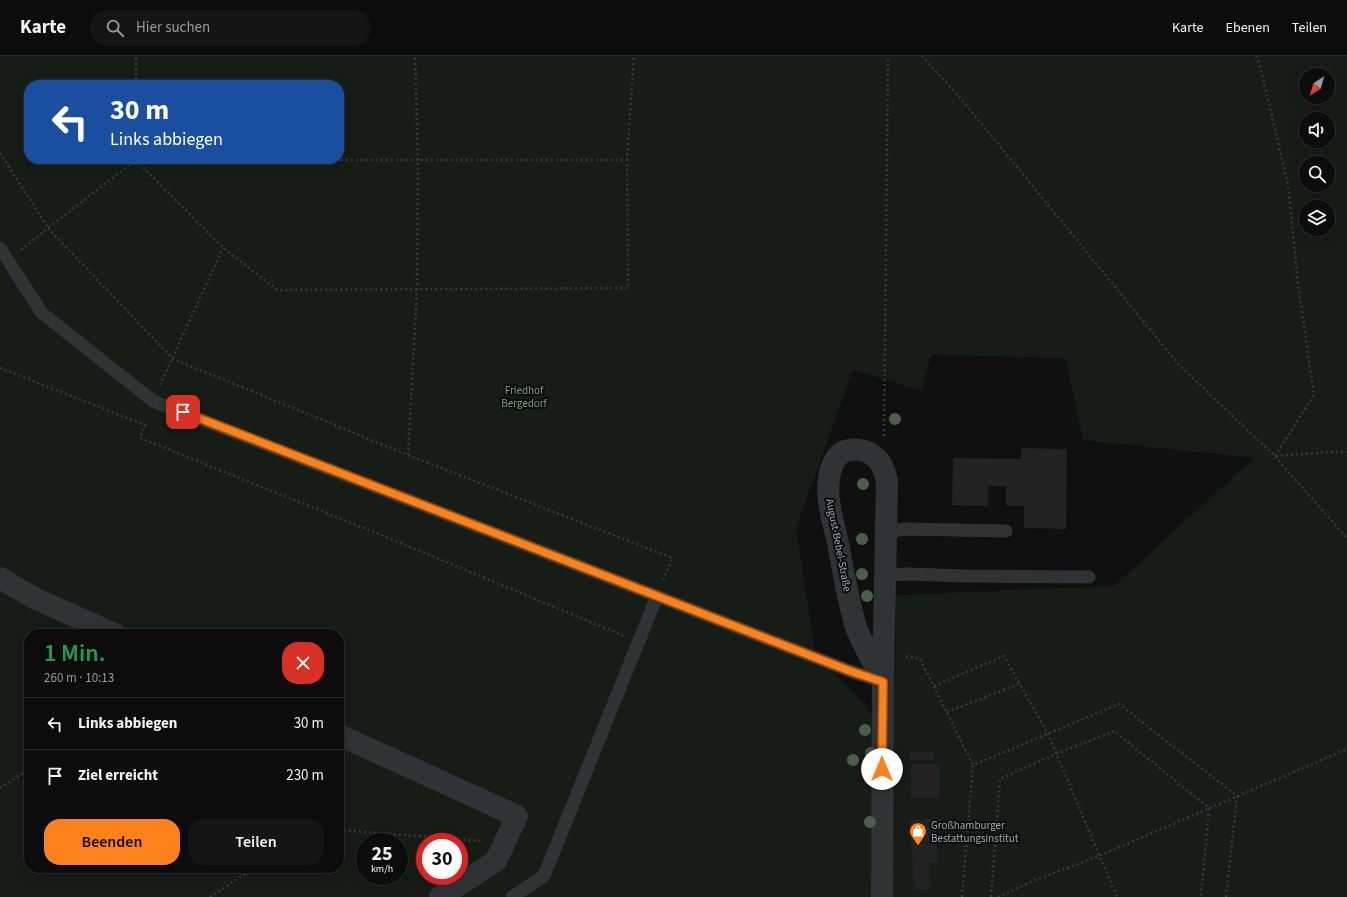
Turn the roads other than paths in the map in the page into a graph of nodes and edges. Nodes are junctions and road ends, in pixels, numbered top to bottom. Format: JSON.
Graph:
{"nodes":[{"id":1,"x":0,"y":248,"type":"edge"},
{"id":2,"x":1006,"y":531,"type":"dead end"},
{"id":3,"x":887,"y":532,"type":"junction"},
{"id":4,"x":886,"y":575,"type":"junction"},
{"id":5,"x":1089,"y":577,"type":"dead end"},
{"id":6,"x":0,"y":578,"type":"edge"},
{"id":7,"x":657,"y":596,"type":"junction"},
{"id":8,"x":104,"y":629,"type":"edge"},
{"id":9,"x":883,"y":682,"type":"junction"},
{"id":10,"x":344,"y":737,"type":"edge"},
{"id":11,"x":440,"y":897,"type":"edge"},
{"id":12,"x":512,"y":897,"type":"edge"},
{"id":13,"x":882,"y":897,"type":"edge"}],
"edges":[{"from":1,"to":7,"type":"lane"},
{"from":2,"to":3,"type":"lane"},
{"from":3,"to":4,"type":"street","name":"August-Bebel-Straße"},
{"from":3,"to":9,"type":"street","name":"August-Bebel-Straße"},
{"from":4,"to":5,"type":"lane"},
{"from":4,"to":9,"type":"street","name":"August-Bebel-Straße"},
{"from":6,"to":8,"type":"street"},
{"from":7,"to":9,"type":"lane"},
{"from":7,"to":12,"type":"lane"},
{"from":9,"to":13,"type":"street","name":"August-Bebel-Straße"},
{"from":10,"to":11,"type":"street"}]}
